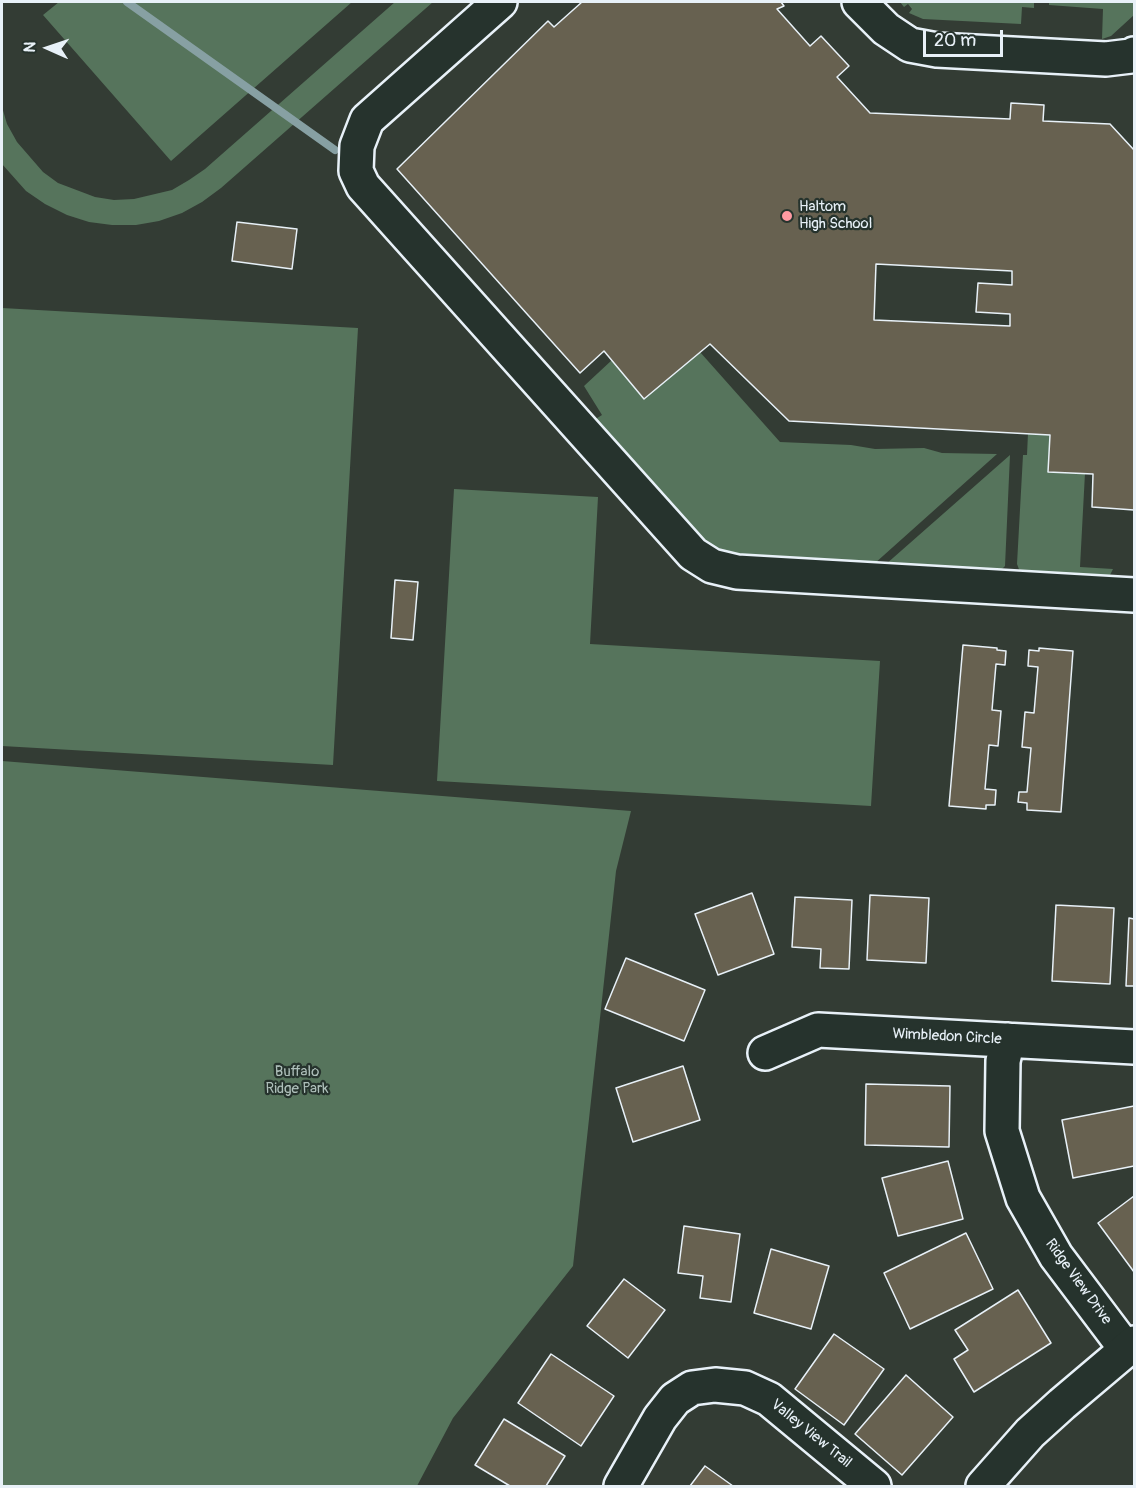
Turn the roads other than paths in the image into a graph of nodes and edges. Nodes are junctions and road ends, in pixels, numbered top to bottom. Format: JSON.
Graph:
{"nodes":[{"id":1,"x":500,"y":2,"type":"edge"},
{"id":2,"x":859,"y":2,"type":"edge"},
{"id":3,"x":1134,"y":54,"type":"edge"},
{"id":4,"x":1134,"y":595,"type":"edge"},
{"id":5,"x":1008,"y":1040,"type":"junction"},
{"id":6,"x":1134,"y":1047,"type":"edge"},
{"id":7,"x":765,"y":1053,"type":"dead end"},
{"id":8,"x":1130,"y":1346,"type":"edge"},
{"id":9,"x":621,"y":1486,"type":"edge"},
{"id":10,"x":874,"y":1486,"type":"edge"},
{"id":11,"x":983,"y":1486,"type":"edge"}],
"edges":[{"from":1,"to":4,"type":"street"},
{"from":2,"to":3,"type":"street"},
{"from":5,"to":6,"type":"street","name":"Wimbledon Circle"},
{"from":5,"to":7,"type":"street","name":"Wimbledon Circle"},
{"from":5,"to":8,"type":"street","name":"Ridge View Drive"},
{"from":8,"to":11,"type":"street"},
{"from":9,"to":10,"type":"street","name":"Valley View Trail"}]}
